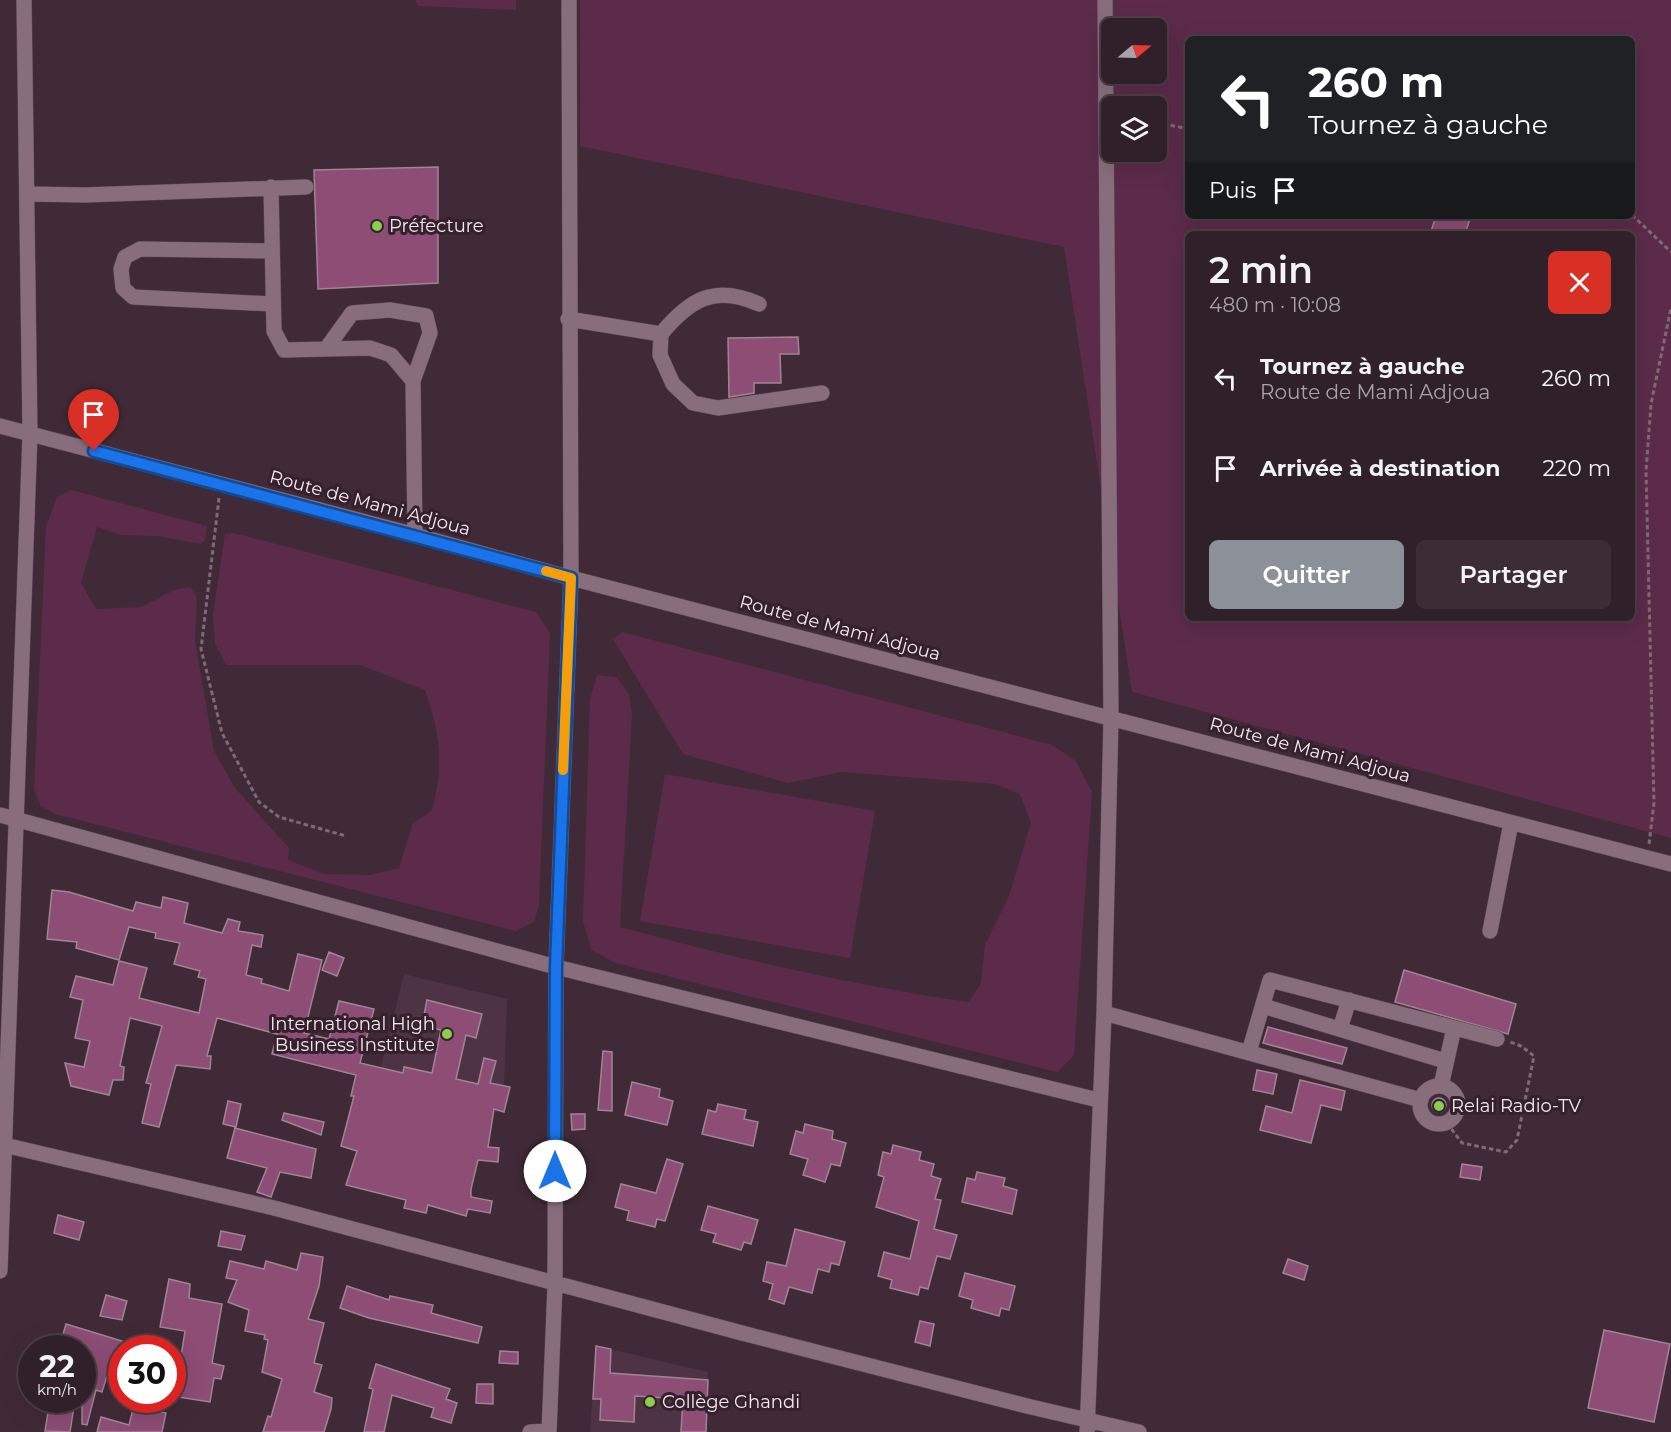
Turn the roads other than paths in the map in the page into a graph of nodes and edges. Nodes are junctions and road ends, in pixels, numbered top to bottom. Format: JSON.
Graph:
{"nodes":[{"id":1,"x":24,"y":0,"type":"edge"},
{"id":2,"x":569,"y":0,"type":"edge"},
{"id":3,"x":1105,"y":0,"type":"edge"},
{"id":4,"x":306,"y":187,"type":"dead end"},
{"id":5,"x":272,"y":188,"type":"junction"},
{"id":6,"x":28,"y":194,"type":"junction"},
{"id":7,"x":272,"y":251,"type":"junction"},
{"id":8,"x":272,"y":304,"type":"junction"},
{"id":9,"x":759,"y":304,"type":"dead end"},
{"id":10,"x":568,"y":319,"type":"junction"},
{"id":11,"x":661,"y":334,"type":"junction"},
{"id":12,"x":326,"y":349,"type":"junction"},
{"id":13,"x":413,"y":381,"type":"junction"},
{"id":14,"x":822,"y":393,"type":"dead end"},
{"id":15,"x":0,"y":426,"type":"edge"},
{"id":16,"x":30,"y":434,"type":"junction"},
{"id":17,"x":415,"y":535,"type":"junction"},
{"id":18,"x":571,"y":578,"type":"junction"},
{"id":19,"x":1111,"y":718,"type":"junction"},
{"id":20,"x":0,"y":815,"type":"edge"},
{"id":21,"x":18,"y":820,"type":"junction"},
{"id":22,"x":1511,"y":823,"type":"junction"},
{"id":23,"x":1671,"y":864,"type":"edge"},
{"id":24,"x":1490,"y":931,"type":"dead end"},
{"id":25,"x":556,"y":967,"type":"junction"},
{"id":26,"x":1349,"y":1000,"type":"junction"},
{"id":27,"x":1263,"y":1006,"type":"junction"},
{"id":28,"x":1104,"y":1013,"type":"junction"},
{"id":29,"x":1454,"y":1028,"type":"junction"},
{"id":30,"x":1340,"y":1029,"type":"junction"},
{"id":31,"x":1497,"y":1039,"type":"road end"},
{"id":32,"x":1249,"y":1052,"type":"junction"},
{"id":33,"x":1445,"y":1061,"type":"junction"},
{"id":34,"x":1441,"y":1086,"type":"junction"},
{"id":35,"x":1098,"y":1100,"type":"junction"},
{"id":36,"x":1421,"y":1100,"type":"junction"},
{"id":37,"x":3,"y":1145,"type":"edge"},
{"id":38,"x":0,"y":1271,"type":"edge"},
{"id":39,"x":555,"y":1285,"type":"junction"},
{"id":40,"x":1087,"y":1425,"type":"edge"},
{"id":41,"x":549,"y":1431,"type":"edge"},
{"id":42,"x":530,"y":1432,"type":"edge"},
{"id":43,"x":1139,"y":1432,"type":"edge"}],
"edges":[{"from":1,"to":6,"type":"street"},
{"from":2,"to":10,"type":"street"},
{"from":3,"to":19,"type":"street"},
{"from":4,"to":5,"type":"street"},
{"from":5,"to":6,"type":"street"},
{"from":5,"to":7,"type":"street"},
{"from":6,"to":16,"type":"street"},
{"from":7,"to":8,"type":"street"},
{"from":7,"to":8,"type":"street"},
{"from":8,"to":12,"type":"street"},
{"from":9,"to":11,"type":"street"},
{"from":10,"to":11,"type":"street"},
{"from":10,"to":18,"type":"street"},
{"from":11,"to":14,"type":"street"},
{"from":12,"to":13,"type":"street"},
{"from":12,"to":13,"type":"street"},
{"from":13,"to":17,"type":"street"},
{"from":15,"to":16,"type":"street","name":"Route de Mami Adjoua"},
{"from":16,"to":17,"type":"street","name":"Route de Mami Adjoua"},
{"from":16,"to":21,"type":"street"},
{"from":17,"to":18,"type":"street","name":"Route de Mami Adjoua"},
{"from":18,"to":19,"type":"street","name":"Route de Mami Adjoua"},
{"from":18,"to":25,"type":"street"},
{"from":19,"to":22,"type":"street","name":"Route de Mami Adjoua"},
{"from":19,"to":28,"type":"street"},
{"from":20,"to":21,"type":"street"},
{"from":21,"to":25,"type":"street"},
{"from":21,"to":37,"type":"street"},
{"from":22,"to":23,"type":"street","name":"Route de Mami Adjoua"},
{"from":22,"to":24,"type":"street"},
{"from":25,"to":35,"type":"street"},
{"from":25,"to":39,"type":"street"},
{"from":26,"to":27,"type":"street"},
{"from":26,"to":29,"type":"street"},
{"from":26,"to":30,"type":"street"},
{"from":27,"to":30,"type":"street"},
{"from":27,"to":32,"type":"street"},
{"from":28,"to":32,"type":"street"},
{"from":28,"to":35,"type":"street"},
{"from":29,"to":31,"type":"street"},
{"from":29,"to":33,"type":"street"},
{"from":30,"to":33,"type":"street"},
{"from":32,"to":36,"type":"street"},
{"from":33,"to":34,"type":"street"},
{"from":34,"to":36,"type":"street"},
{"from":34,"to":36,"type":"street"},
{"from":35,"to":40,"type":"street"},
{"from":37,"to":38,"type":"street"},
{"from":37,"to":39,"type":"street"},
{"from":39,"to":40,"type":"street"},
{"from":39,"to":41,"type":"street"},
{"from":40,"to":43,"type":"street"},
{"from":41,"to":42,"type":"street"}]}
